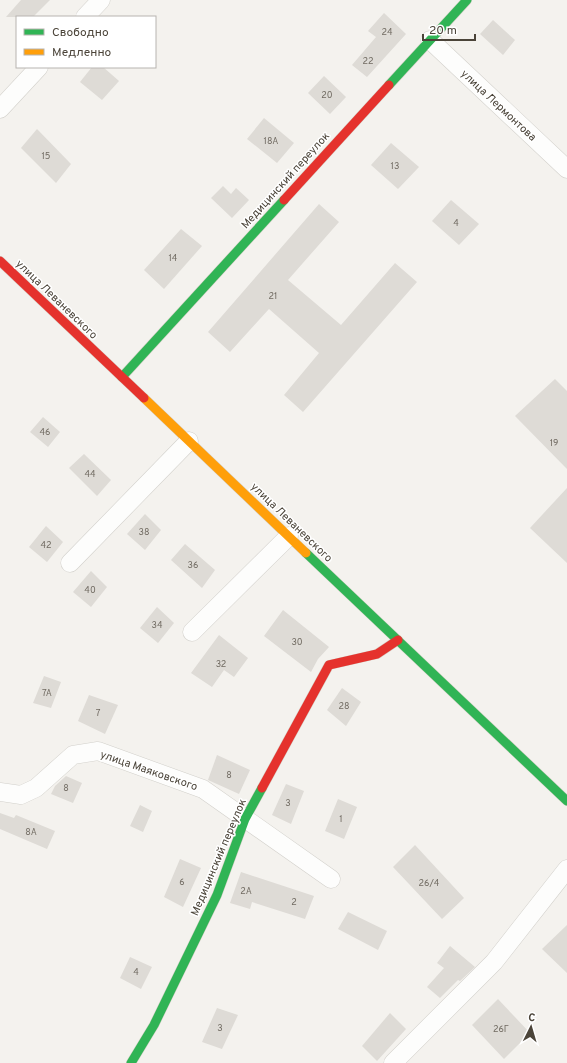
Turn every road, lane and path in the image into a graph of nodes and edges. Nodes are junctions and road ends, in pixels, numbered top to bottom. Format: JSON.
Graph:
{"nodes":[{"id":1,"x":101,"y":0,"type":"edge"},
{"id":2,"x":467,"y":0,"type":"edge"},
{"id":3,"x":86,"y":16,"type":"edge"},
{"id":4,"x":430,"y":40,"type":"junction"},
{"id":5,"x":37,"y":68,"type":"edge"},
{"id":6,"x":0,"y":109,"type":"edge"},
{"id":7,"x":567,"y":169,"type":"edge"},
{"id":8,"x":0,"y":261,"type":"edge"},
{"id":9,"x":122,"y":377,"type":"junction"},
{"id":10,"x":189,"y":441,"type":"junction"},
{"id":11,"x":289,"y":536,"type":"junction"},
{"id":12,"x":70,"y":563,"type":"dead end"},
{"id":13,"x":192,"y":632,"type":"dead end"},
{"id":14,"x":398,"y":640,"type":"junction"},
{"id":15,"x":0,"y":792,"type":"edge"},
{"id":16,"x":567,"y":801,"type":"edge"},
{"id":17,"x":245,"y":819,"type":"junction"},
{"id":18,"x":567,"y":869,"type":"edge"},
{"id":19,"x":331,"y":879,"type":"dead end"},
{"id":20,"x":131,"y":1063,"type":"edge"},
{"id":21,"x":393,"y":1063,"type":"edge"}],
"edges":[{"from":1,"to":3,"type":"street"},
{"from":2,"to":4,"type":"street","name":"Медицинский переулок"},
{"from":4,"to":7,"type":"street","name":"улица Лермонтова"},
{"from":4,"to":9,"type":"street","name":"Медицинский переулок"},
{"from":5,"to":6,"type":"street"},
{"from":8,"to":9,"type":"street","name":"улица Леваневского"},
{"from":9,"to":10,"type":"street","name":"улица Леваневского"},
{"from":10,"to":11,"type":"street","name":"улица Леваневского"},
{"from":10,"to":12,"type":"street"},
{"from":11,"to":13,"type":"street"},
{"from":11,"to":14,"type":"street","name":"улица Леваневского"},
{"from":14,"to":16,"type":"street","name":"улица Леваневского"},
{"from":14,"to":17,"type":"street","name":"Медицинский переулок"},
{"from":15,"to":17,"type":"street","name":"улица Маяковского"},
{"from":17,"to":19,"type":"street","name":"улица Маяковского"},
{"from":17,"to":20,"type":"street","name":"Медицинский переулок"},
{"from":18,"to":21,"type":"street"}]}
